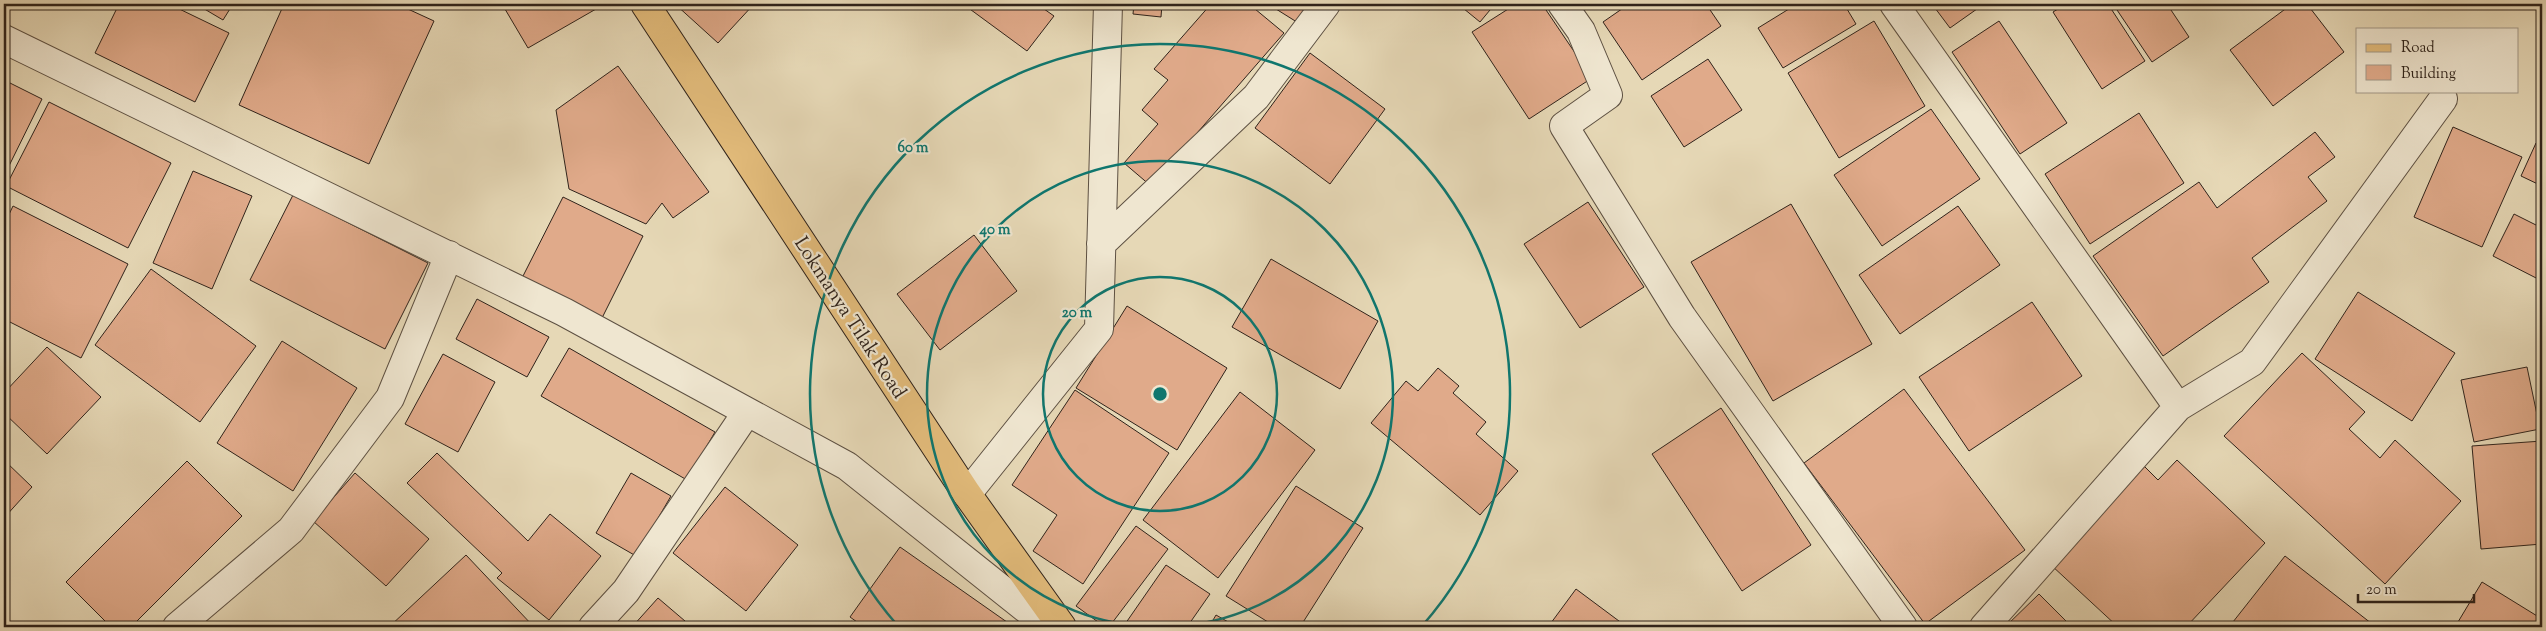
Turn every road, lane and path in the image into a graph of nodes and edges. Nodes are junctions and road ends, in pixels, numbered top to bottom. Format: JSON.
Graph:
{"nodes":[{"id":1,"x":646,"y":4,"type":"edge"},
{"id":2,"x":1108,"y":4,"type":"edge"},
{"id":3,"x":1326,"y":4,"type":"edge"},
{"id":4,"x":1562,"y":4,"type":"edge"},
{"id":5,"x":1894,"y":4,"type":"edge"},
{"id":6,"x":4,"y":39,"type":"edge"},
{"id":7,"x":2442,"y":99,"type":"dead end"},
{"id":8,"x":1102,"y":244,"type":"junction"},
{"id":9,"x":449,"y":255,"type":"junction"},
{"id":10,"x":2178,"y":406,"type":"junction"},
{"id":11,"x":747,"y":412,"type":"junction"},
{"id":12,"x":967,"y":494,"type":"junction"},
{"id":13,"x":177,"y":627,"type":"edge"},
{"id":14,"x":593,"y":627,"type":"edge"},
{"id":15,"x":1049,"y":627,"type":"edge"},
{"id":16,"x":1062,"y":627,"type":"edge"},
{"id":17,"x":1903,"y":627,"type":"edge"},
{"id":18,"x":1984,"y":627,"type":"edge"}],
"edges":[{"from":1,"to":12,"type":"main road","name":"Lokmanya Tilak Road"},
{"from":2,"to":8,"type":"street"},
{"from":3,"to":8,"type":"street"},
{"from":4,"to":17,"type":"street"},
{"from":5,"to":10,"type":"street"},
{"from":6,"to":9,"type":"street"},
{"from":7,"to":10,"type":"street"},
{"from":8,"to":12,"type":"street"},
{"from":9,"to":11,"type":"street"},
{"from":9,"to":13,"type":"street"},
{"from":10,"to":18,"type":"street"},
{"from":11,"to":14,"type":"street"},
{"from":11,"to":15,"type":"street"},
{"from":12,"to":16,"type":"main road","name":"Lokmanya Tilak Road"}]}
